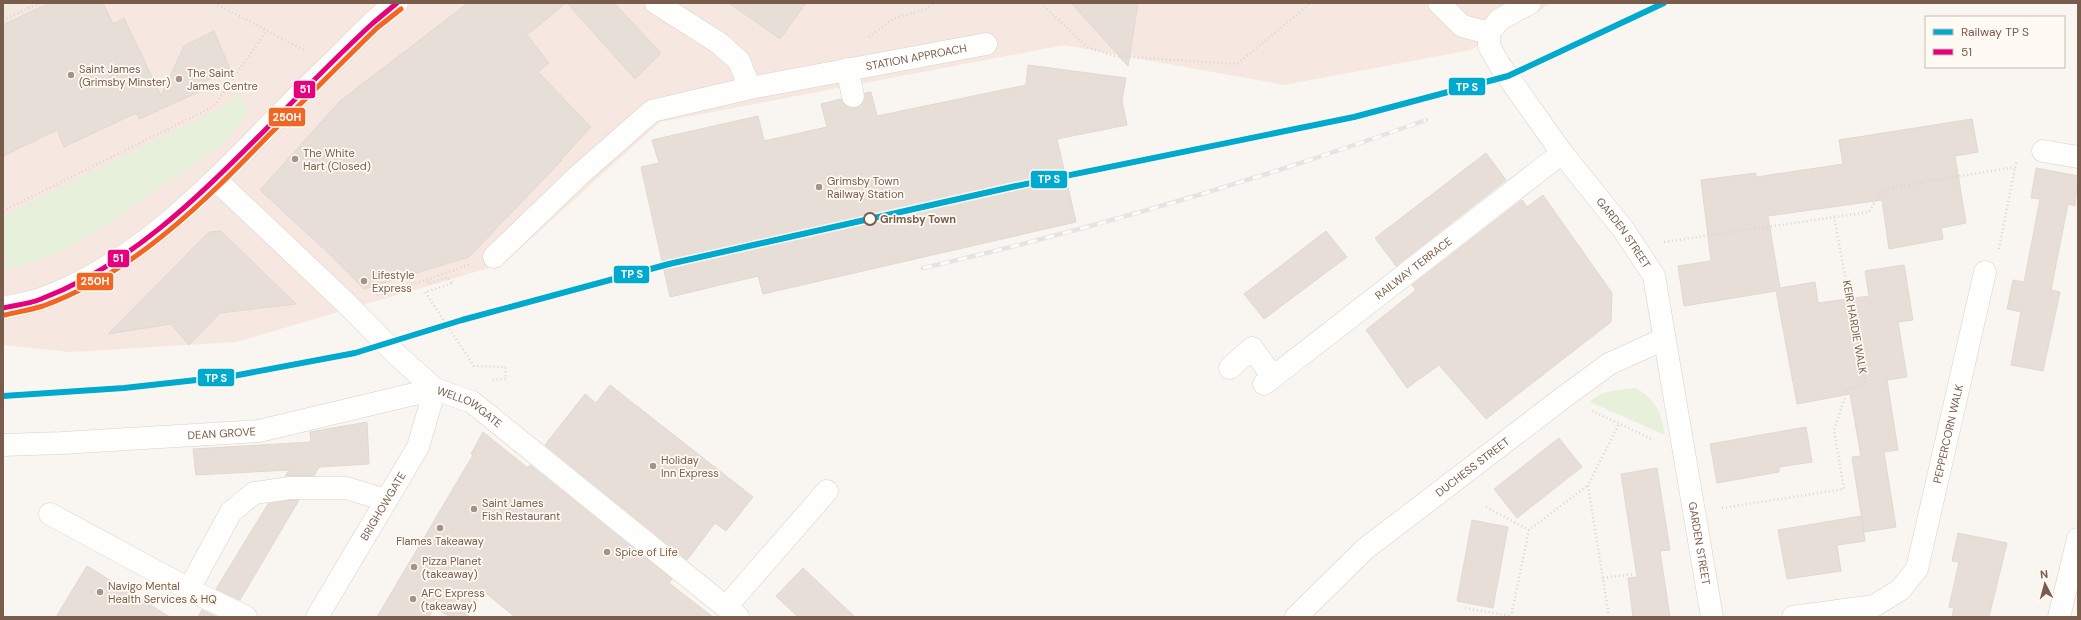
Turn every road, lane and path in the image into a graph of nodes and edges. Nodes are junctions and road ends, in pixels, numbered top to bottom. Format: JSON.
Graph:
{"nodes":[{"id":1,"x":27,"y":3,"type":"edge"},
{"id":2,"x":40,"y":3,"type":"edge"},
{"id":3,"x":214,"y":3,"type":"edge"},
{"id":4,"x":397,"y":3,"type":"edge"},
{"id":5,"x":656,"y":3,"type":"edge"},
{"id":6,"x":934,"y":3,"type":"edge"},
{"id":7,"x":1041,"y":3,"type":"edge"},
{"id":8,"x":1311,"y":3,"type":"edge"},
{"id":9,"x":1439,"y":3,"type":"edge"},
{"id":10,"x":1530,"y":3,"type":"edge"},
{"id":11,"x":29,"y":8,"type":"junction"},
{"id":12,"x":3,"y":20,"type":"edge"},
{"id":13,"x":267,"y":30,"type":"junction"},
{"id":14,"x":1489,"y":33,"type":"junction"},
{"id":15,"x":986,"y":44,"type":"dead end"},
{"id":16,"x":331,"y":63,"type":"junction"},
{"id":17,"x":847,"y":69,"type":"junction"},
{"id":18,"x":750,"y":88,"type":"junction"},
{"id":19,"x":853,"y":96,"type":"dead end"},
{"id":20,"x":2043,"y":151,"type":"joint"},
{"id":21,"x":1562,"y":153,"type":"junction"},
{"id":22,"x":2078,"y":157,"type":"edge"},
{"id":23,"x":2015,"y":167,"type":"junction"},
{"id":24,"x":216,"y":180,"type":"junction"},
{"id":25,"x":3,"y":211,"type":"edge"},
{"id":26,"x":1834,"y":217,"type":"junction"},
{"id":27,"x":1636,"y":247,"type":"junction"},
{"id":28,"x":494,"y":257,"type":"joint"},
{"id":29,"x":1985,"y":272,"type":"joint"},
{"id":30,"x":426,"y":280,"type":"junction"},
{"id":31,"x":347,"y":304,"type":"junction"},
{"id":32,"x":3,"y":308,"type":"edge"},
{"id":33,"x":1664,"y":339,"type":"junction"},
{"id":34,"x":1230,"y":368,"type":"dead end"},
{"id":35,"x":489,"y":380,"type":"dead end"},
{"id":36,"x":435,"y":390,"type":"junction"},
{"id":37,"x":1564,"y":397,"type":"junction"},
{"id":38,"x":1619,"y":424,"type":"junction"},
{"id":39,"x":3,"y":445,"type":"edge"},
{"id":40,"x":1684,"y":454,"type":"junction"},
{"id":41,"x":1588,"y":485,"type":"junction"},
{"id":42,"x":827,"y":491,"type":"dead end"},
{"id":43,"x":386,"y":500,"type":"junction"},
{"id":44,"x":1486,"y":507,"type":"dead end"},
{"id":45,"x":1695,"y":513,"type":"junction"},
{"id":46,"x":50,"y":514,"type":"dead end"},
{"id":47,"x":1529,"y":530,"type":"junction"},
{"id":48,"x":2078,"y":539,"type":"edge"},
{"id":49,"x":1634,"y":574,"type":"dead end"},
{"id":50,"x":1603,"y":578,"type":"junction"},
{"id":51,"x":189,"y":589,"type":"junction"},
{"id":52,"x":1465,"y":608,"type":"dead end"},
{"id":53,"x":732,"y":612,"type":"edge"},
{"id":54,"x":1511,"y":616,"type":"edge"},
{"id":55,"x":246,"y":617,"type":"edge"},
{"id":56,"x":317,"y":617,"type":"edge"},
{"id":57,"x":1296,"y":617,"type":"edge"},
{"id":58,"x":1610,"y":617,"type":"edge"},
{"id":59,"x":1712,"y":617,"type":"edge"},
{"id":60,"x":1793,"y":617,"type":"edge"},
{"id":61,"x":2059,"y":617,"type":"edge"}],
"edges":[{"from":1,"to":11,"type":"path"},
{"from":2,"to":11,"type":"path"},
{"from":3,"to":13,"type":"path"},
{"from":4,"to":16,"type":"street"},
{"from":5,"to":18,"type":"street"},
{"from":6,"to":17,"type":"path"},
{"from":7,"to":8,"type":"path"},
{"from":9,"to":14,"type":"street"},
{"from":10,"to":14,"type":"street"},
{"from":11,"to":12,"type":"path"},
{"from":13,"to":16,"type":"path"},
{"from":13,"to":25,"type":"path"},
{"from":14,"to":21,"type":"street","name":"GARDEN STREET"},
{"from":15,"to":17,"type":"street","name":"STATION APPROACH"},
{"from":16,"to":24,"type":"street"},
{"from":17,"to":18,"type":"street","name":"STATION APPROACH"},
{"from":17,"to":19,"type":"street"},
{"from":18,"to":28,"type":"street","name":"STATION APPROACH"},
{"from":20,"to":22,"type":"street"},
{"from":20,"to":23,"type":"path"},
{"from":21,"to":27,"type":"street","name":"GARDEN STREET"},
{"from":21,"to":34,"type":"street","name":"RAILWAY TERRACE"},
{"from":23,"to":26,"type":"path"},
{"from":23,"to":29,"type":"path"},
{"from":24,"to":31,"type":"street","name":"WELLOWGATE"},
{"from":24,"to":32,"type":"street"},
{"from":26,"to":27,"type":"path"},
{"from":26,"to":45,"type":"path","name":"KEIR HARDIE WALK"},
{"from":27,"to":33,"type":"street","name":"GARDEN STREET"},
{"from":28,"to":30,"type":"path"},
{"from":29,"to":60,"type":"street","name":"PEPPERCORN WALK"},
{"from":30,"to":31,"type":"path"},
{"from":30,"to":35,"type":"path"},
{"from":31,"to":36,"type":"street","name":"WELLOWGATE"},
{"from":33,"to":37,"type":"street","name":"DUCHESS STREET"},
{"from":33,"to":40,"type":"street","name":"GARDEN STREET"},
{"from":36,"to":39,"type":"street","name":"DEAN GROVE"},
{"from":36,"to":43,"type":"street","name":"BRIGHOWGATE"},
{"from":36,"to":53,"type":"street","name":"WELLOWGATE"},
{"from":37,"to":38,"type":"path"},
{"from":37,"to":57,"type":"street","name":"DUCHESS STREET"},
{"from":38,"to":40,"type":"path"},
{"from":38,"to":41,"type":"path"},
{"from":40,"to":45,"type":"street","name":"GARDEN STREET"},
{"from":41,"to":47,"type":"path"},
{"from":41,"to":50,"type":"path"},
{"from":42,"to":53,"type":"street"},
{"from":43,"to":51,"type":"street"},
{"from":43,"to":56,"type":"street","name":"BRIGHOWGATE"},
{"from":44,"to":47,"type":"path"},
{"from":45,"to":59,"type":"street","name":"GARDEN STREET"},
{"from":46,"to":51,"type":"street"},
{"from":47,"to":54,"type":"path"},
{"from":48,"to":61,"type":"street"},
{"from":49,"to":50,"type":"path"},
{"from":50,"to":58,"type":"path"},
{"from":51,"to":55,"type":"street"},
{"from":52,"to":54,"type":"path"}]}
